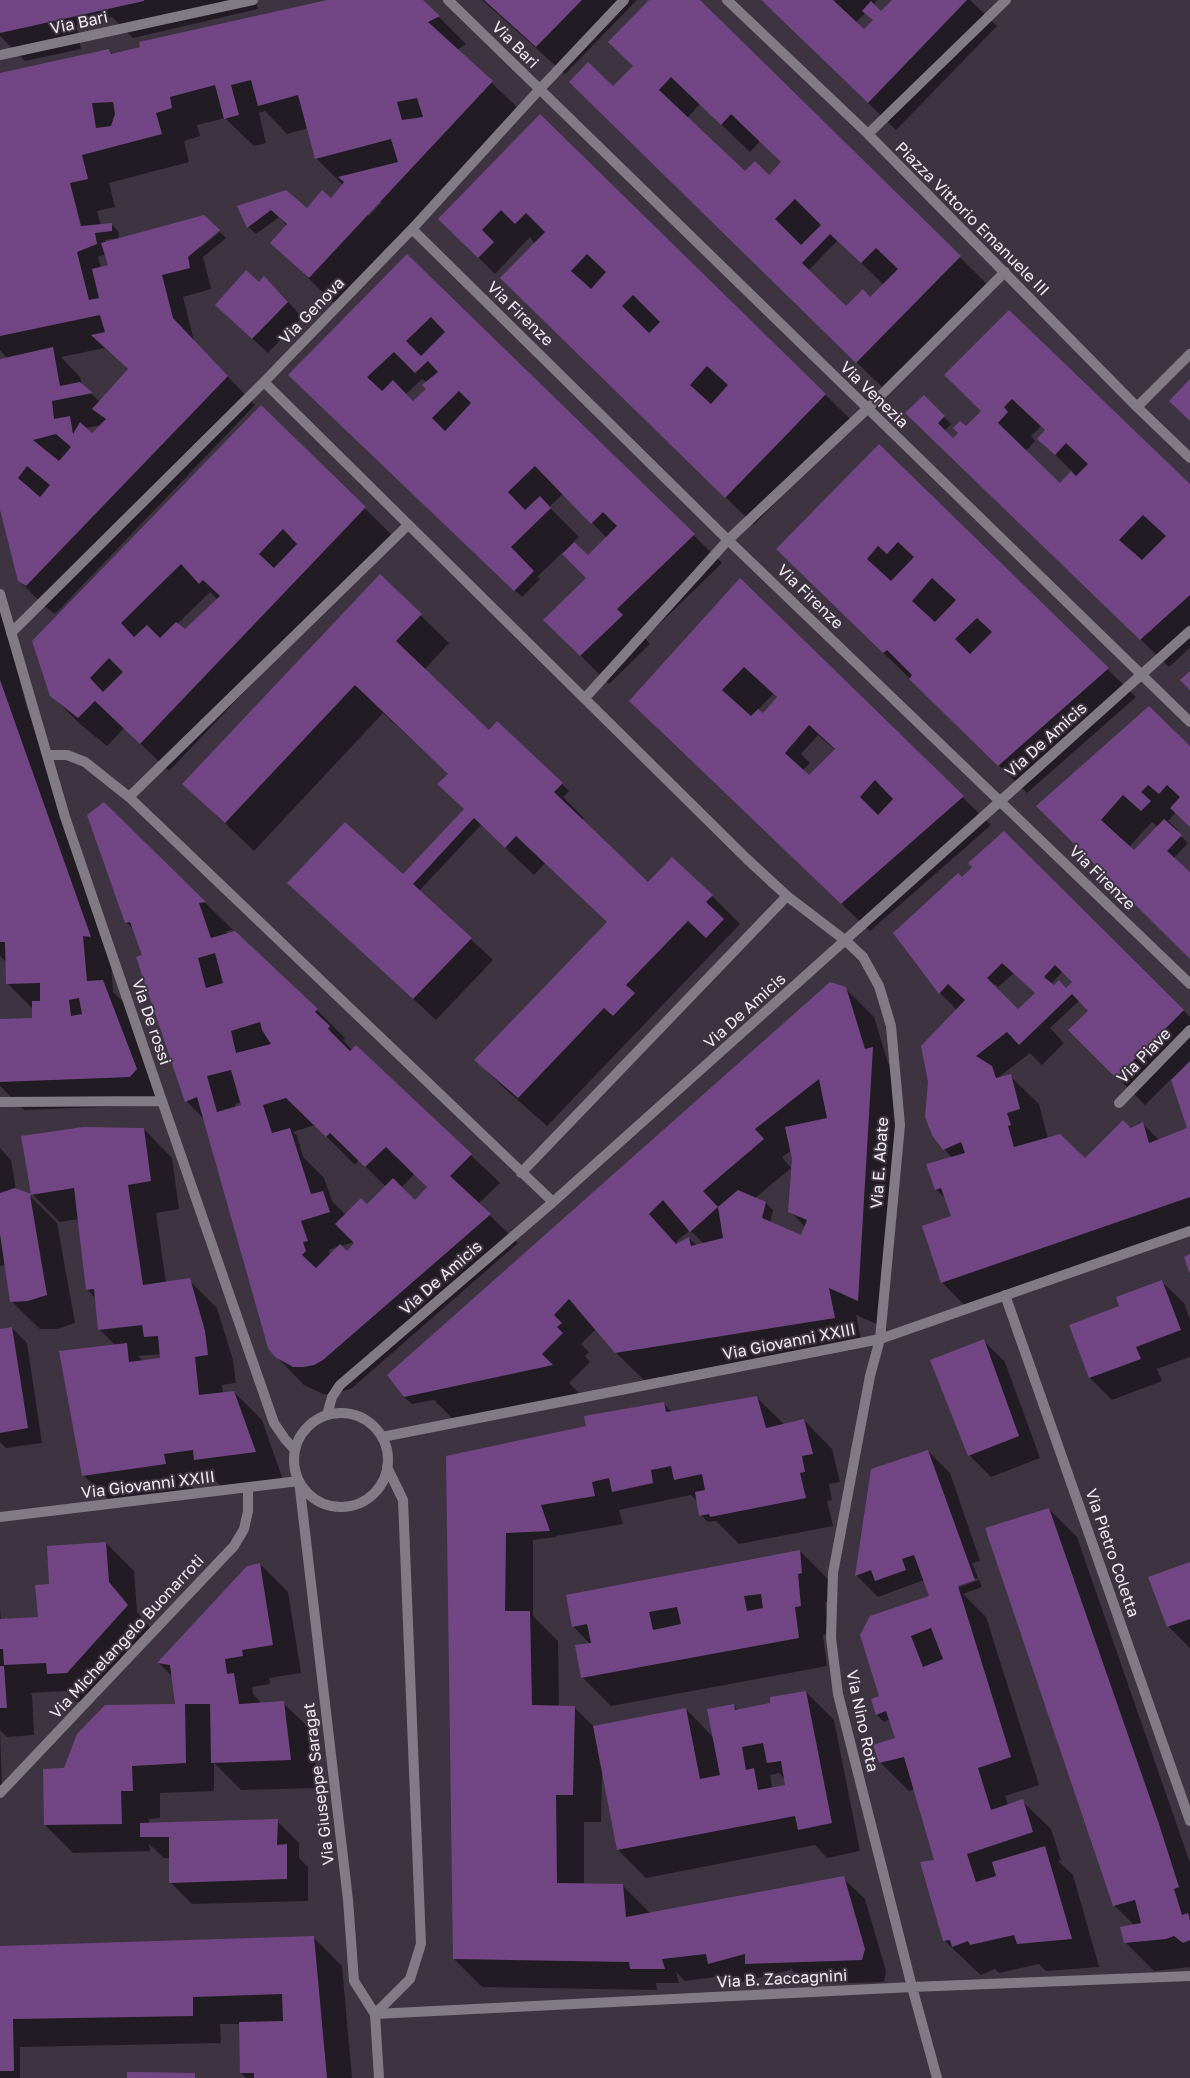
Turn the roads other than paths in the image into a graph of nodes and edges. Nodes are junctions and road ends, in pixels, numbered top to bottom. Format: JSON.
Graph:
{"nodes":[{"id":1,"x":448,"y":0,"type":"edge"},
{"id":2,"x":624,"y":0,"type":"edge"},
{"id":3,"x":727,"y":0,"type":"edge"},
{"id":4,"x":246,"y":1,"type":"edge"},
{"id":5,"x":1003,"y":1,"type":"edge"},
{"id":6,"x":0,"y":55,"type":"edge"},
{"id":7,"x":539,"y":90,"type":"junction"},
{"id":8,"x":868,"y":134,"type":"junction"},
{"id":9,"x":412,"y":229,"type":"junction"},
{"id":10,"x":1005,"y":272,"type":"junction"},
{"id":11,"x":1190,"y":354,"type":"edge"},
{"id":12,"x":264,"y":382,"type":"junction"},
{"id":13,"x":1136,"y":407,"type":"junction"},
{"id":14,"x":867,"y":409,"type":"junction"},
{"id":15,"x":1190,"y":458,"type":"edge"},
{"id":16,"x":408,"y":526,"type":"junction"},
{"id":17,"x":728,"y":540,"type":"junction"},
{"id":18,"x":0,"y":594,"type":"edge"},
{"id":19,"x":1190,"y":631,"type":"edge"},
{"id":20,"x":11,"y":633,"type":"junction"},
{"id":21,"x":1141,"y":675,"type":"junction"},
{"id":22,"x":585,"y":698,"type":"junction"},
{"id":23,"x":1190,"y":722,"type":"edge"},
{"id":24,"x":47,"y":755,"type":"junction"},
{"id":25,"x":129,"y":798,"type":"junction"},
{"id":26,"x":1000,"y":800,"type":"junction"},
{"id":27,"x":787,"y":896,"type":"junction"},
{"id":28,"x":846,"y":941,"type":"junction"},
{"id":29,"x":1190,"y":984,"type":"edge"},
{"id":30,"x":1190,"y":1030,"type":"edge"},
{"id":31,"x":0,"y":1102,"type":"edge"},
{"id":32,"x":162,"y":1102,"type":"junction"},
{"id":33,"x":1119,"y":1103,"type":"dead end"},
{"id":34,"x":520,"y":1173,"type":"junction"},
{"id":35,"x":553,"y":1202,"type":"junction"},
{"id":36,"x":1190,"y":1231,"type":"edge"},
{"id":37,"x":1005,"y":1295,"type":"junction"},
{"id":38,"x":880,"y":1339,"type":"junction"},
{"id":39,"x":327,"y":1415,"type":"junction"},
{"id":40,"x":382,"y":1437,"type":"junction"},
{"id":41,"x":295,"y":1450,"type":"junction"},
{"id":42,"x":387,"y":1467,"type":"junction"},
{"id":43,"x":299,"y":1481,"type":"junction"},
{"id":44,"x":248,"y":1488,"type":"junction"},
{"id":45,"x":0,"y":1517,"type":"edge"},
{"id":46,"x":0,"y":1793,"type":"edge"},
{"id":47,"x":1189,"y":1814,"type":"edge"},
{"id":48,"x":1190,"y":1976,"type":"edge"},
{"id":49,"x":912,"y":1987,"type":"junction"},
{"id":50,"x":375,"y":2014,"type":"junction"},
{"id":51,"x":378,"y":2078,"type":"edge"},
{"id":52,"x":938,"y":2078,"type":"edge"}],
"edges":[{"from":1,"to":7,"type":"street","name":"Via Bari"},
{"from":2,"to":7,"type":"street","name":"Via Genova"},
{"from":3,"to":8,"type":"street","name":"Piazza Vittorio Emanuele III"},
{"from":4,"to":6,"type":"street","name":"Via Bari"},
{"from":5,"to":8,"type":"street"},
{"from":7,"to":9,"type":"street","name":"Via Genova"},
{"from":7,"to":14,"type":"street","name":"Via Venezia"},
{"from":8,"to":10,"type":"street","name":"Piazza Vittorio Emanuele III"},
{"from":9,"to":12,"type":"street","name":"Via Genova"},
{"from":9,"to":17,"type":"street","name":"Via Firenze"},
{"from":10,"to":13,"type":"street","name":"Piazza Vittorio Emanuele III"},
{"from":10,"to":14,"type":"street"},
{"from":11,"to":13,"type":"street"},
{"from":12,"to":16,"type":"street","name":"Via E. Abate"},
{"from":12,"to":20,"type":"street","name":"Via Genova"},
{"from":13,"to":15,"type":"street","name":"Piazza Vittorio Emanuele III"},
{"from":14,"to":17,"type":"street"},
{"from":14,"to":21,"type":"street","name":"Via Venezia"},
{"from":16,"to":22,"type":"street","name":"Via E. Abate"},
{"from":16,"to":25,"type":"street"},
{"from":17,"to":22,"type":"street"},
{"from":17,"to":26,"type":"street","name":"Via Firenze"},
{"from":18,"to":20,"type":"street","name":"Via De rossi"},
{"from":19,"to":21,"type":"street","name":"Via De Amicis"},
{"from":20,"to":24,"type":"street","name":"Via De rossi"},
{"from":21,"to":23,"type":"street","name":"Via Venezia"},
{"from":21,"to":26,"type":"street","name":"Via De Amicis"},
{"from":22,"to":27,"type":"street","name":"Via E. Abate"},
{"from":24,"to":25,"type":"street"},
{"from":24,"to":32,"type":"street","name":"Via De rossi"},
{"from":25,"to":34,"type":"street"},
{"from":26,"to":28,"type":"street","name":"Via De Amicis"},
{"from":26,"to":29,"type":"street","name":"Via Firenze"},
{"from":27,"to":28,"type":"street","name":"Via E. Abate"},
{"from":27,"to":34,"type":"street"},
{"from":28,"to":35,"type":"street","name":"Via De Amicis"},
{"from":28,"to":38,"type":"street","name":"Via E. Abate"},
{"from":30,"to":33,"type":"street","name":"Via Piave"},
{"from":31,"to":32,"type":"street"},
{"from":32,"to":41,"type":"street","name":"Via De rossi"},
{"from":34,"to":35,"type":"street"},
{"from":35,"to":39,"type":"street","name":"Via De Amicis"},
{"from":36,"to":37,"type":"street","name":"Via Giovanni XXIII"},
{"from":37,"to":38,"type":"street","name":"Via Giovanni XXIII"},
{"from":37,"to":47,"type":"street","name":"Via Pietro Coletta"},
{"from":38,"to":40,"type":"street","name":"Via Giovanni XXIII"},
{"from":38,"to":49,"type":"street","name":"Via Nino Rota"},
{"from":39,"to":40,"type":"street"},
{"from":39,"to":41,"type":"street"},
{"from":40,"to":42,"type":"street"},
{"from":41,"to":43,"type":"street"},
{"from":42,"to":43,"type":"street"},
{"from":42,"to":50,"type":"street"},
{"from":43,"to":44,"type":"street","name":"Via Giovanni XXIII"},
{"from":43,"to":50,"type":"street","name":"Via Giuseppe Saragat"},
{"from":44,"to":45,"type":"street","name":"Via Giovanni XXIII"},
{"from":44,"to":46,"type":"street","name":"Via Michelangelo Buonarroti"},
{"from":48,"to":49,"type":"street","name":"Via B. Zaccagnini"},
{"from":49,"to":50,"type":"street","name":"Via B. Zaccagnini"},
{"from":49,"to":52,"type":"street","name":"Via Nino Rota"},
{"from":50,"to":51,"type":"street","name":"Via Giuseppe Saragat"}]}
